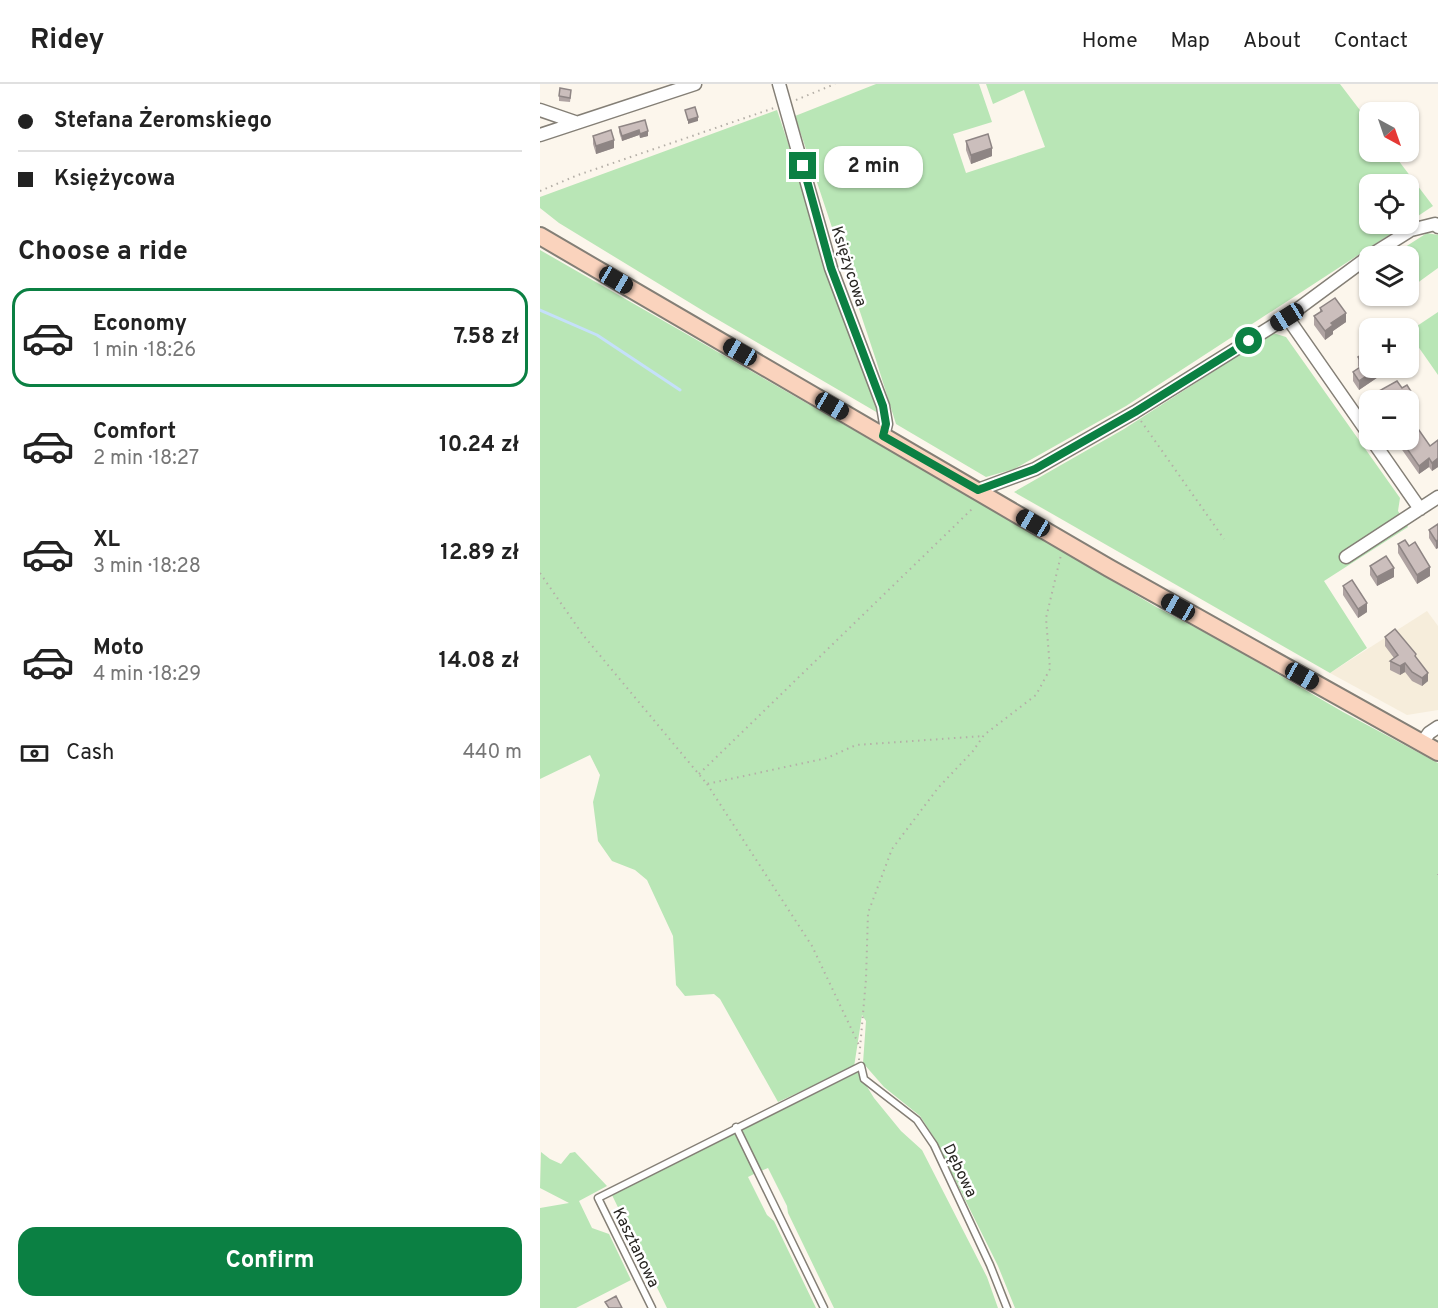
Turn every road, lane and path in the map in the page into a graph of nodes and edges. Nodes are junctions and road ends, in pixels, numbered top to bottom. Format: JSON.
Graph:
{"nodes":[{"id":1,"x":695,"y":84,"type":"edge"},
{"id":2,"x":779,"y":84,"type":"edge"},
{"id":3,"x":835,"y":84,"type":"edge"},
{"id":4,"x":785,"y":104,"type":"junction"},
{"id":5,"x":540,"y":110,"type":"edge"},
{"id":6,"x":575,"y":122,"type":"junction"},
{"id":7,"x":540,"y":135,"type":"edge"},
{"id":8,"x":540,"y":191,"type":"edge"},
{"id":9,"x":1438,"y":227,"type":"edge"},
{"id":10,"x":540,"y":236,"type":"edge"},
{"id":11,"x":1287,"y":317,"type":"junction"},
{"id":12,"x":1135,"y":412,"type":"junction"},
{"id":13,"x":1359,"y":421,"type":"edge"},
{"id":14,"x":883,"y":436,"type":"junction"},
{"id":15,"x":1379,"y":450,"type":"edge"},
{"id":16,"x":978,"y":490,"type":"junction"},
{"id":17,"x":1438,"y":497,"type":"edge"},
{"id":18,"x":973,"y":508,"type":"dead end"},
{"id":19,"x":1420,"y":509,"type":"junction"},
{"id":20,"x":1224,"y":538,"type":"dead end"},
{"id":21,"x":1065,"y":542,"type":"junction"},
{"id":22,"x":1346,"y":557,"type":"dead end"},
{"id":23,"x":540,"y":573,"type":"edge"},
{"id":24,"x":1438,"y":727,"type":"edge"},
{"id":25,"x":984,"y":735,"type":"junction"},
{"id":26,"x":1422,"y":743,"type":"junction"},
{"id":27,"x":1438,"y":752,"type":"edge"},
{"id":28,"x":699,"y":774,"type":"junction"},
{"id":29,"x":707,"y":784,"type":"junction"},
{"id":30,"x":859,"y":1046,"type":"junction"},
{"id":31,"x":861,"y":1066,"type":"junction"},
{"id":32,"x":736,"y":1127,"type":"junction"},
{"id":33,"x":652,"y":1308,"type":"edge"},
{"id":34,"x":824,"y":1308,"type":"edge"},
{"id":35,"x":1007,"y":1308,"type":"edge"}],
"edges":[{"from":1,"to":6,"type":"street"},
{"from":2,"to":4,"type":"street","name":"Księżycowa"},
{"from":3,"to":4,"type":"path"},
{"from":4,"to":8,"type":"path"},
{"from":4,"to":14,"type":"street","name":"Księżycowa"},
{"from":5,"to":6,"type":"street"},
{"from":6,"to":7,"type":"street"},
{"from":9,"to":11,"type":"street"},
{"from":10,"to":14,"type":"street"},
{"from":11,"to":12,"type":"street"},
{"from":11,"to":13,"type":"street"},
{"from":12,"to":16,"type":"street"},
{"from":12,"to":20,"type":"path"},
{"from":14,"to":16,"type":"street"},
{"from":15,"to":19,"type":"street"},
{"from":16,"to":21,"type":"street"},
{"from":17,"to":19,"type":"street"},
{"from":18,"to":28,"type":"path"},
{"from":19,"to":22,"type":"street"},
{"from":21,"to":25,"type":"path"},
{"from":21,"to":26,"type":"street"},
{"from":23,"to":28,"type":"path"},
{"from":24,"to":26,"type":"street"},
{"from":25,"to":29,"type":"path"},
{"from":25,"to":30,"type":"path"},
{"from":26,"to":27,"type":"street"},
{"from":28,"to":29,"type":"path"},
{"from":29,"to":30,"type":"path"},
{"from":30,"to":31,"type":"path"},
{"from":31,"to":32,"type":"lane"},
{"from":31,"to":35,"type":"lane","name":"Dębowa"},
{"from":32,"to":33,"type":"lane","name":"Kasztanowa"},
{"from":32,"to":34,"type":"lane"}]}
